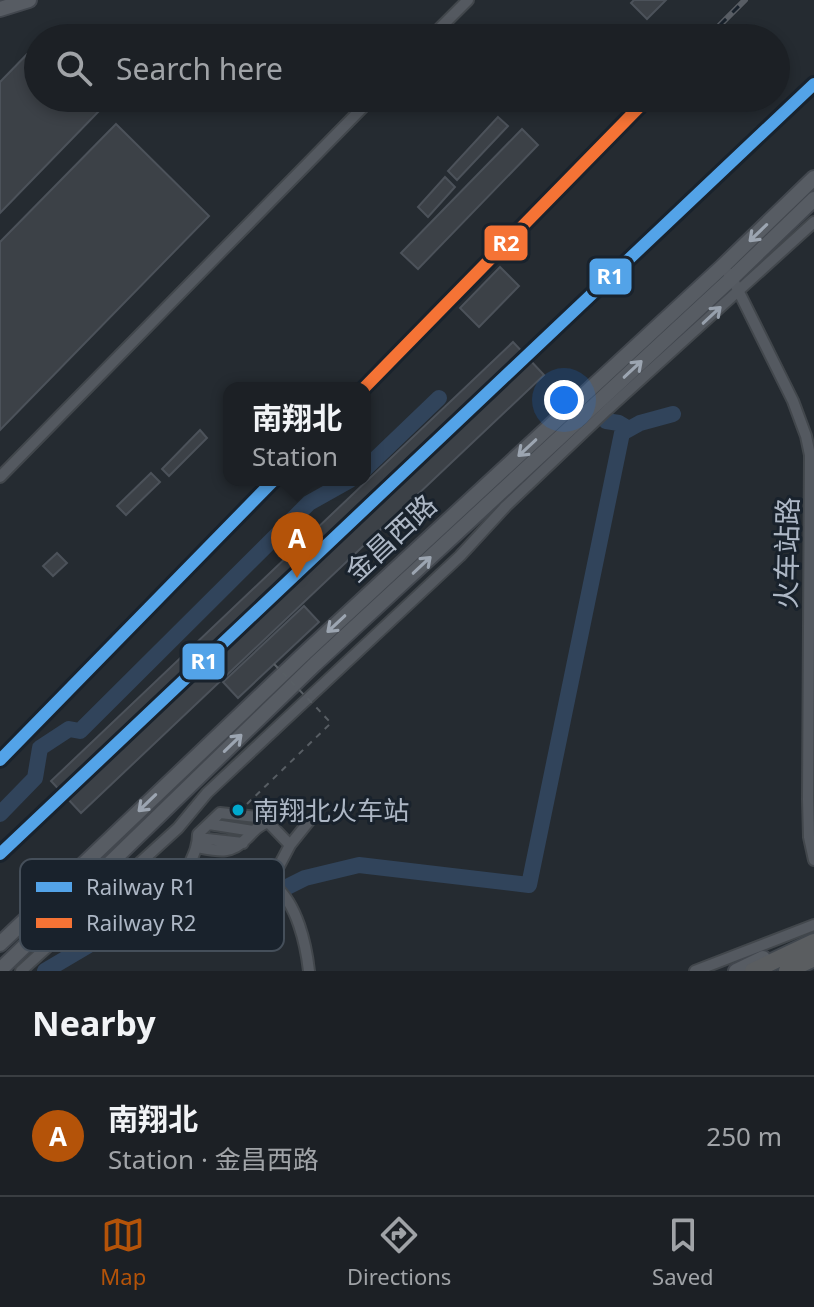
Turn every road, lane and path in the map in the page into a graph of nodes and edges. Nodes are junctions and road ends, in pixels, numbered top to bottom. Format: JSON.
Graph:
{"nodes":[{"id":1,"x":29,"y":0,"type":"edge"},
{"id":2,"x":468,"y":0,"type":"edge"},
{"id":3,"x":0,"y":9,"type":"edge"},
{"id":4,"x":444,"y":24,"type":"edge"},
{"id":5,"x":358,"y":112,"type":"edge"},
{"id":6,"x":814,"y":178,"type":"edge"},
{"id":7,"x":814,"y":199,"type":"edge"},
{"id":8,"x":814,"y":222,"type":"edge"},
{"id":9,"x":731,"y":279,"type":"junction"},
{"id":10,"x":0,"y":477,"type":"edge"},
{"id":11,"x":274,"y":664,"type":"dead end"},
{"id":12,"x":247,"y":804,"type":"dead end"},
{"id":13,"x":310,"y":820,"type":"dead end"},
{"id":14,"x":268,"y":822,"type":"junction"},
{"id":15,"x":209,"y":824,"type":"junction"},
{"id":16,"x":253,"y":831,"type":"junction"},
{"id":17,"x":198,"y":842,"type":"junction"},
{"id":18,"x":290,"y":845,"type":"junction"},
{"id":19,"x":90,"y":859,"type":"edge"},
{"id":20,"x":114,"y":859,"type":"edge"},
{"id":21,"x":144,"y":859,"type":"edge"},
{"id":22,"x":192,"y":859,"type":"edge"},
{"id":23,"x":284,"y":859,"type":"edge"},
{"id":24,"x":814,"y":860,"type":"edge"},
{"id":25,"x":284,"y":898,"type":"edge"},
{"id":26,"x":814,"y":925,"type":"edge"},
{"id":27,"x":20,"y":926,"type":"edge"},
{"id":28,"x":814,"y":934,"type":"edge"},
{"id":29,"x":3,"y":942,"type":"edge"},
{"id":30,"x":814,"y":942,"type":"edge"},
{"id":31,"x":20,"y":950,"type":"edge"},
{"id":32,"x":44,"y":951,"type":"edge"},
{"id":33,"x":814,"y":958,"type":"edge"},
{"id":34,"x":24,"y":969,"type":"edge"},
{"id":35,"x":0,"y":970,"type":"edge"},
{"id":36,"x":309,"y":971,"type":"edge"},
{"id":37,"x":695,"y":971,"type":"edge"},
{"id":38,"x":736,"y":971,"type":"edge"},
{"id":39,"x":753,"y":971,"type":"edge"},
{"id":40,"x":787,"y":971,"type":"edge"}],
"edges":[{"from":1,"to":3,"type":"main road"},
{"from":2,"to":4,"type":"street"},
{"from":5,"to":10,"type":"street"},
{"from":6,"to":9,"type":"main road","name":"金昌西路","one_way":true},
{"from":7,"to":9,"type":"main road","name":"金昌西路"},
{"from":8,"to":9,"type":"street"},
{"from":9,"to":19,"type":"main road","name":"金昌西路","one_way":true},
{"from":20,"to":9,"type":"main road","name":"金昌西路","one_way":true},
{"from":21,"to":9,"type":"street","one_way":true},
{"from":9,"to":24,"type":"street","name":"火车站路"},
{"from":11,"to":12,"type":"path","bridge":true},
{"from":13,"to":18,"type":"street"},
{"from":14,"to":15,"type":"street"},
{"from":14,"to":16,"type":"street"},
{"from":14,"to":18,"type":"street"},
{"from":15,"to":16,"type":"street"},
{"from":15,"to":17,"type":"street"},
{"from":16,"to":17,"type":"street"},
{"from":17,"to":22,"type":"street"},
{"from":18,"to":23,"type":"street"},
{"from":25,"to":36,"type":"street"},
{"from":26,"to":37,"type":"street"},
{"from":27,"to":29,"type":"main road","name":"金昌西路","one_way":true},
{"from":28,"to":38,"type":"main road"},
{"from":30,"to":39,"type":"highway"},
{"from":31,"to":35,"type":"main road","name":"金昌西路"},
{"from":32,"to":34,"type":"street"},
{"from":33,"to":40,"type":"highway"}]}
